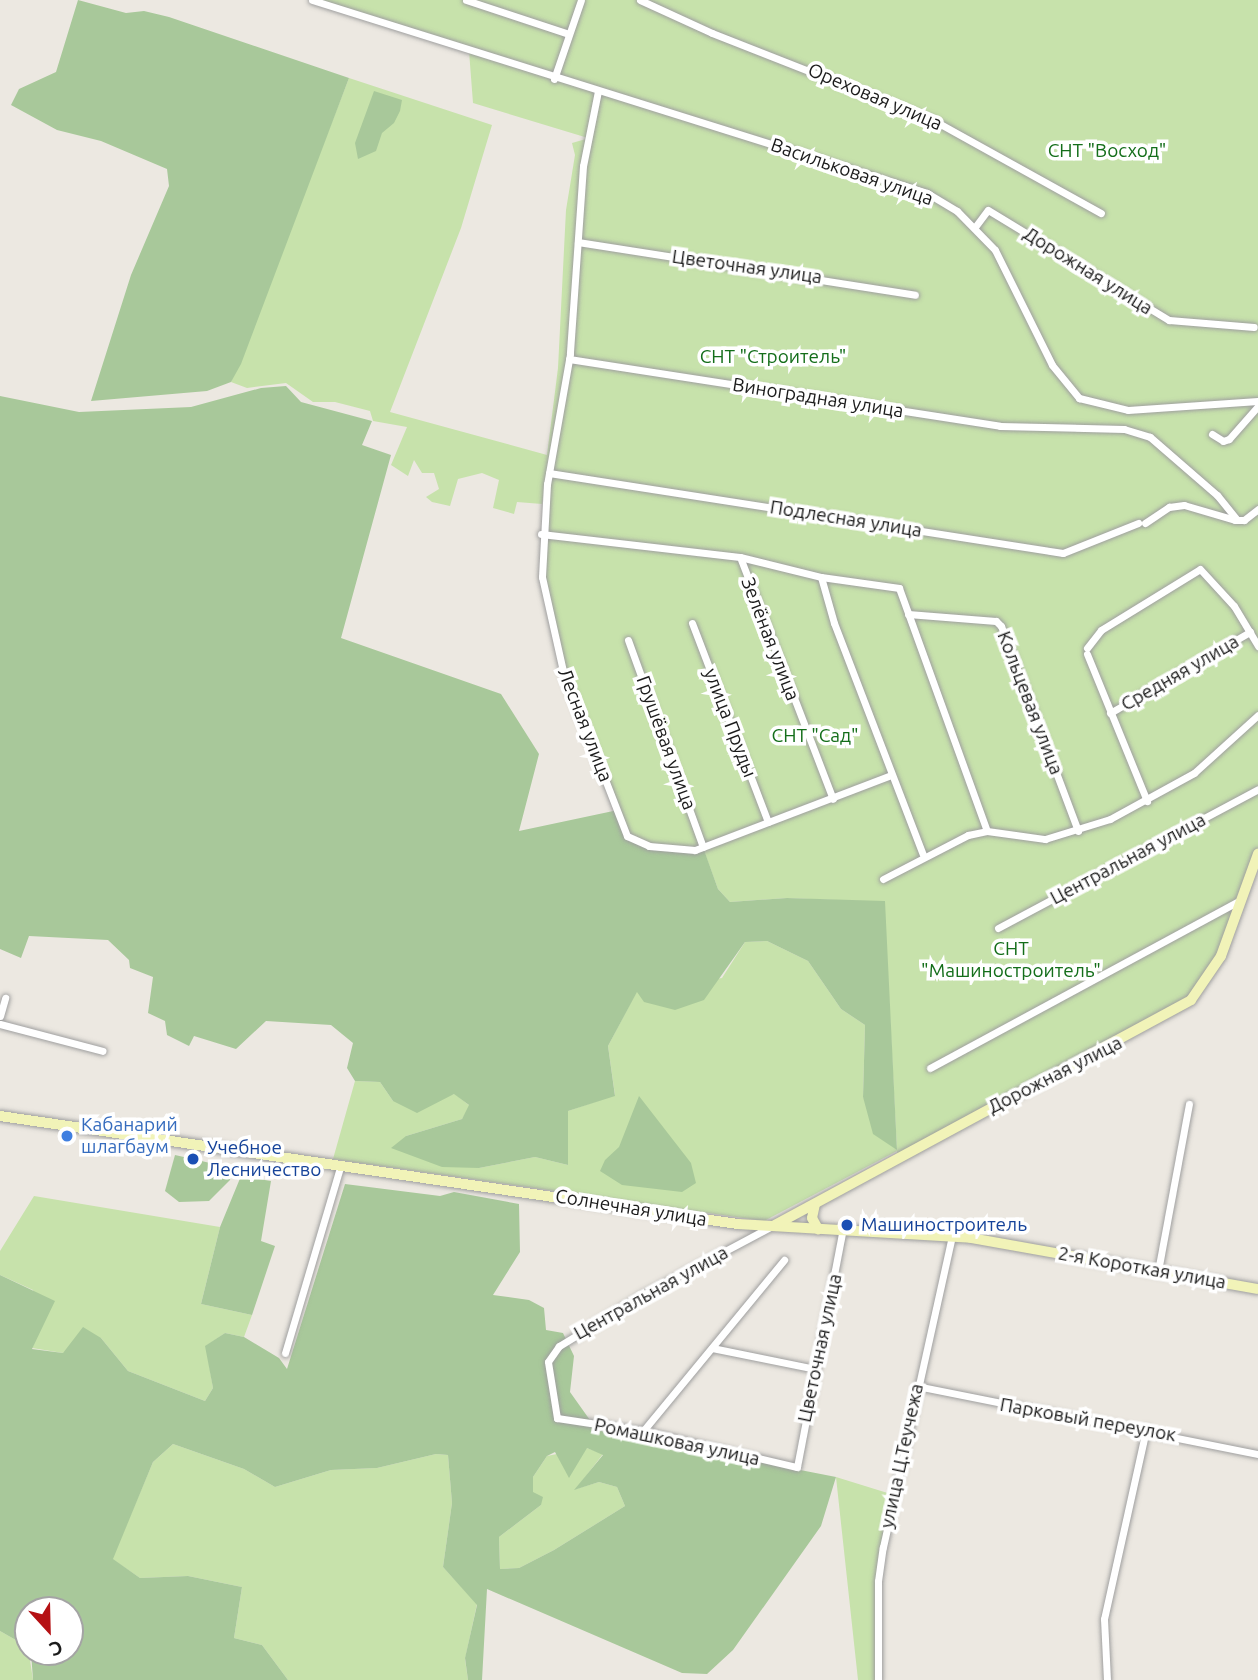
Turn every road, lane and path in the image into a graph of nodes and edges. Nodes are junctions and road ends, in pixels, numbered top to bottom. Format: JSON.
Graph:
{"nodes":[{"id":1,"x":312,"y":0,"type":"edge"},
{"id":2,"x":466,"y":0,"type":"edge"},
{"id":3,"x":581,"y":0,"type":"edge"},
{"id":4,"x":640,"y":0,"type":"edge"},
{"id":5,"x":569,"y":34,"type":"junction"},
{"id":6,"x":554,"y":79,"type":"junction"},
{"id":7,"x":598,"y":91,"type":"junction"},
{"id":8,"x":1101,"y":213,"type":"dead end"},
{"id":9,"x":975,"y":227,"type":"junction"},
{"id":10,"x":578,"y":242,"type":"junction"},
{"id":11,"x":915,"y":295,"type":"dead end"},
{"id":12,"x":1254,"y":327,"type":"dead end"},
{"id":13,"x":569,"y":359,"type":"junction"},
{"id":14,"x":1258,"y":404,"type":"edge"},
{"id":15,"x":1212,"y":434,"type":"dead end"},
{"id":16,"x":549,"y":472,"type":"junction"},
{"id":17,"x":1258,"y":509,"type":"edge"},
{"id":18,"x":1237,"y":520,"type":"junction"},
{"id":19,"x":541,"y":534,"type":"junction"},
{"id":20,"x":740,"y":556,"type":"junction"},
{"id":21,"x":821,"y":577,"type":"junction"},
{"id":22,"x":908,"y":614,"type":"junction"},
{"id":23,"x":692,"y":623,"type":"dead end"},
{"id":24,"x":1250,"y":632,"type":"junction"},
{"id":25,"x":628,"y":640,"type":"dead end"},
{"id":26,"x":1258,"y":646,"type":"edge"},
{"id":27,"x":1110,"y":713,"type":"junction"},
{"id":28,"x":1258,"y":715,"type":"edge"},
{"id":29,"x":891,"y":775,"type":"junction"},
{"id":30,"x":1258,"y":789,"type":"edge"},
{"id":31,"x":833,"y":799,"type":"junction"},
{"id":32,"x":1147,"y":801,"type":"junction"},
{"id":33,"x":768,"y":822,"type":"junction"},
{"id":34,"x":987,"y":831,"type":"junction"},
{"id":35,"x":1078,"y":831,"type":"junction"},
{"id":36,"x":703,"y":848,"type":"junction"},
{"id":37,"x":1258,"y":854,"type":"edge"},
{"id":38,"x":923,"y":855,"type":"junction"},
{"id":39,"x":883,"y":879,"type":"dead end"},
{"id":40,"x":1242,"y":899,"type":"junction"},
{"id":41,"x":998,"y":928,"type":"dead end"},
{"id":42,"x":5,"y":998,"type":"dead end"},
{"id":43,"x":0,"y":1016,"type":"edge"},
{"id":44,"x":0,"y":1024,"type":"edge"},
{"id":45,"x":103,"y":1051,"type":"dead end"},
{"id":46,"x":930,"y":1068,"type":"dead end"},
{"id":47,"x":1189,"y":1104,"type":"dead end"},
{"id":48,"x":0,"y":1116,"type":"edge"},
{"id":49,"x":340,"y":1167,"type":"junction"},
{"id":50,"x":815,"y":1203,"type":"junction"},
{"id":51,"x":774,"y":1225,"type":"junction"},
{"id":52,"x":818,"y":1229,"type":"junction"},
{"id":53,"x":843,"y":1229,"type":"junction"},
{"id":54,"x":952,"y":1235,"type":"junction"},
{"id":55,"x":784,"y":1260,"type":"dead end"},
{"id":56,"x":1158,"y":1270,"type":"junction"},
{"id":57,"x":1258,"y":1289,"type":"edge"},
{"id":58,"x":712,"y":1348,"type":"junction"},
{"id":59,"x":285,"y":1353,"type":"dead end"},
{"id":60,"x":815,"y":1369,"type":"junction"},
{"id":61,"x":917,"y":1386,"type":"junction"},
{"id":62,"x":557,"y":1418,"type":"joint"},
{"id":63,"x":1146,"y":1429,"type":"junction"},
{"id":64,"x":643,"y":1431,"type":"junction"},
{"id":65,"x":1258,"y":1454,"type":"edge"},
{"id":66,"x":797,"y":1467,"type":"joint"},
{"id":67,"x":878,"y":1680,"type":"edge"},
{"id":68,"x":1107,"y":1680,"type":"edge"}],
"edges":[{"from":1,"to":6,"type":"street","name":"Васильковая улица"},
{"from":2,"to":5,"type":"street"},
{"from":3,"to":5,"type":"street"},
{"from":4,"to":8,"type":"street","name":"Ореховая улица"},
{"from":5,"to":6,"type":"street"},
{"from":6,"to":7,"type":"street","name":"Васильковая улица"},
{"from":7,"to":9,"type":"street","name":"Васильковая улица"},
{"from":7,"to":10,"type":"street"},
{"from":9,"to":12,"type":"street","name":"Дорожная улица"},
{"from":9,"to":14,"type":"street","name":"Васильковая улица"},
{"from":10,"to":11,"type":"street","name":"Цветочная улица"},
{"from":10,"to":13,"type":"street"},
{"from":13,"to":16,"type":"street"},
{"from":13,"to":18,"type":"street","name":"Виноградная улица"},
{"from":14,"to":15,"type":"street","name":"Васильковая улица"},
{"from":16,"to":18,"type":"street","name":"Подлесная улица"},
{"from":16,"to":19,"type":"street"},
{"from":17,"to":18,"type":"street"},
{"from":19,"to":20,"type":"street"},
{"from":19,"to":36,"type":"street","name":"Лесная улица"},
{"from":20,"to":21,"type":"street"},
{"from":20,"to":31,"type":"street","name":"Зелёная улица"},
{"from":21,"to":22,"type":"street"},
{"from":21,"to":29,"type":"street"},
{"from":22,"to":34,"type":"street"},
{"from":22,"to":35,"type":"street","name":"Кольцевая улица"},
{"from":23,"to":33,"type":"street","name":"улица Пруды"},
{"from":24,"to":26,"type":"street"},
{"from":24,"to":27,"type":"street","name":"Средняя улица"},
{"from":24,"to":27,"type":"street"},
{"from":25,"to":36,"type":"street","name":"Грушёвая улица"},
{"from":27,"to":32,"type":"street"},
{"from":28,"to":32,"type":"street"},
{"from":29,"to":31,"type":"street"},
{"from":29,"to":38,"type":"street"},
{"from":30,"to":41,"type":"street","name":"Центральная улица"},
{"from":31,"to":33,"type":"street"},
{"from":32,"to":35,"type":"street"},
{"from":33,"to":36,"type":"street"},
{"from":34,"to":35,"type":"street"},
{"from":34,"to":38,"type":"street"},
{"from":37,"to":40,"type":"street","name":"Дорожная улица"},
{"from":38,"to":39,"type":"street"},
{"from":40,"to":46,"type":"street"},
{"from":40,"to":50,"type":"street","name":"Дорожная улица"},
{"from":42,"to":43,"type":"street"},
{"from":44,"to":45,"type":"street"},
{"from":47,"to":56,"type":"street"},
{"from":48,"to":49,"type":"street"},
{"from":49,"to":51,"type":"street","name":"Солнечная улица"},
{"from":49,"to":59,"type":"street"},
{"from":50,"to":51,"type":"street","name":"Дорожная улица"},
{"from":50,"to":52,"type":"street"},
{"from":51,"to":52,"type":"street","name":"2-я Короткая улица"},
{"from":51,"to":62,"type":"street","name":"Центральная улица"},
{"from":52,"to":53,"type":"street","name":"2-я Короткая улица"},
{"from":53,"to":54,"type":"street","name":"2-я Короткая улица"},
{"from":53,"to":60,"type":"street","name":"Цветочная улица"},
{"from":54,"to":56,"type":"street","name":"2-я Короткая улица"},
{"from":54,"to":61,"type":"street","name":"улица Ц.Теучежа"},
{"from":55,"to":58,"type":"street"},
{"from":56,"to":57,"type":"street","name":"2-я Короткая улица"},
{"from":58,"to":60,"type":"street"},
{"from":58,"to":64,"type":"street"},
{"from":60,"to":66,"type":"street","name":"Цветочная улица"},
{"from":61,"to":63,"type":"street","name":"Парковый переулок"},
{"from":61,"to":67,"type":"street","name":"улица Ц.Теучежа"},
{"from":62,"to":64,"type":"street","name":"Ромашковая улица"},
{"from":63,"to":65,"type":"street","name":"Парковый переулок"},
{"from":63,"to":68,"type":"street"},
{"from":64,"to":66,"type":"street","name":"Ромашковая улица"}]}
